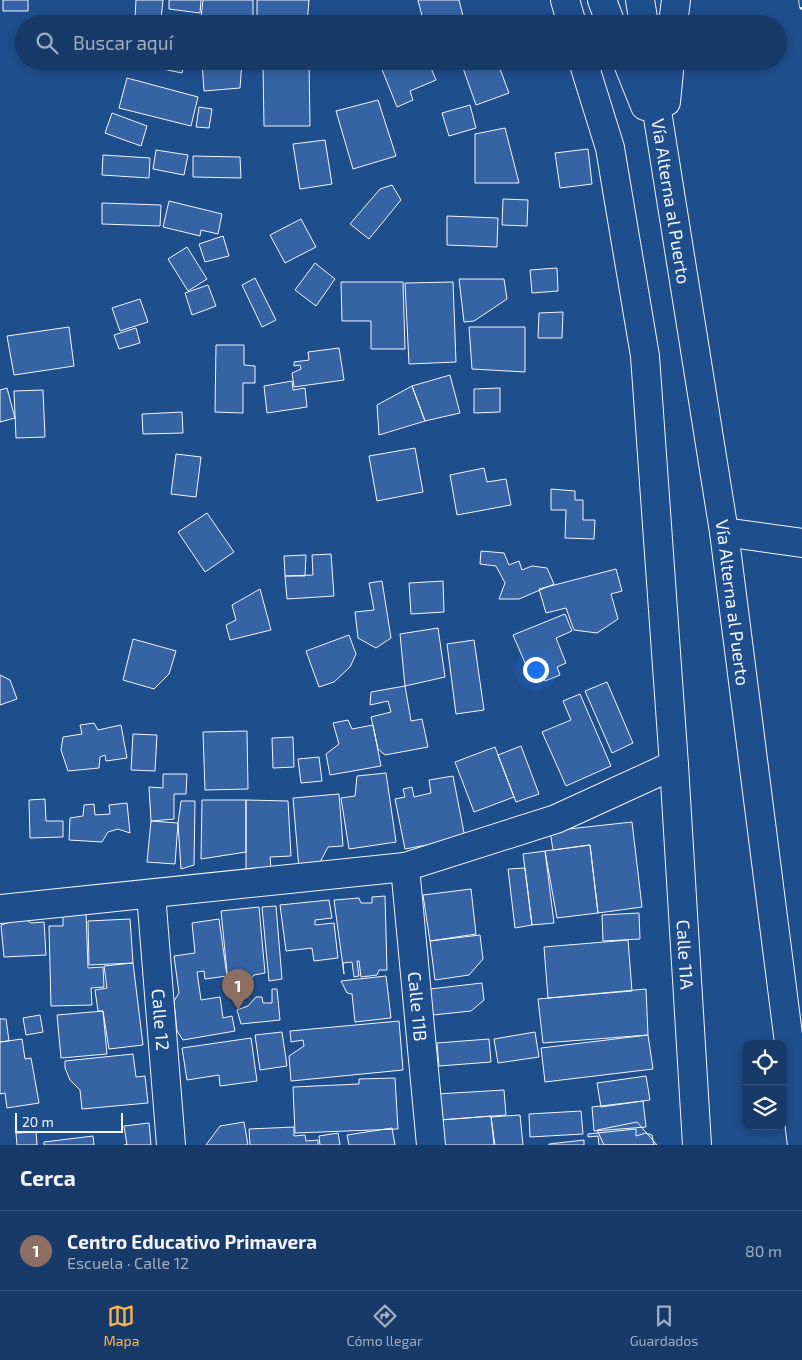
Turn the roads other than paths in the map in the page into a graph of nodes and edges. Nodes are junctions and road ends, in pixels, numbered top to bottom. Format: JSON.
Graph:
{"nodes":[{"id":1,"x":565,"y":0,"type":"edge"},
{"id":2,"x":602,"y":0,"type":"edge"},
{"id":3,"x":640,"y":0,"type":"edge"},
{"id":4,"x":676,"y":0,"type":"edge"},
{"id":5,"x":569,"y":15,"type":"edge"},
{"id":6,"x":608,"y":15,"type":"edge"},
{"id":7,"x":642,"y":15,"type":"edge"},
{"id":8,"x":674,"y":15,"type":"edge"},
{"id":9,"x":587,"y":70,"type":"edge"},
{"id":10,"x":631,"y":70,"type":"edge"},
{"id":11,"x":650,"y":70,"type":"edge"},
{"id":12,"x":669,"y":70,"type":"edge"},
{"id":13,"x":662,"y":146,"type":"junction"},
{"id":14,"x":724,"y":532,"type":"junction"},
{"id":15,"x":802,"y":543,"type":"edge"},
{"id":16,"x":674,"y":764,"type":"junction"},
{"id":17,"x":405,"y":867,"type":"junction"},
{"id":18,"x":151,"y":894,"type":"junction"},
{"id":19,"x":0,"y":909,"type":"edge"},
{"id":20,"x":171,"y":1145,"type":"edge"},
{"id":21,"x":431,"y":1145,"type":"edge"},
{"id":22,"x":697,"y":1145,"type":"edge"},
{"id":23,"x":802,"y":1145,"type":"edge"}],
"edges":[{"from":1,"to":5,"type":"street"},
{"from":2,"to":6,"type":"street"},
{"from":3,"to":7,"type":"street"},
{"from":4,"to":8,"type":"street"},
{"from":9,"to":16,"type":"street","name":"Calle 11A"},
{"from":10,"to":13,"type":"street"},
{"from":11,"to":13,"type":"street","name":"Vía Alterna al Puerto"},
{"from":12,"to":13,"type":"street"},
{"from":13,"to":14,"type":"street","name":"Vía Alterna al Puerto"},
{"from":14,"to":15,"type":"street"},
{"from":14,"to":23,"type":"street","name":"Vía Alterna al Puerto"},
{"from":16,"to":17,"type":"street"},
{"from":16,"to":22,"type":"street","name":"Calle 11A"},
{"from":17,"to":18,"type":"street"},
{"from":17,"to":21,"type":"street","name":"Calle 11B"},
{"from":18,"to":19,"type":"street"},
{"from":18,"to":20,"type":"street","name":"Calle 12"}]}
